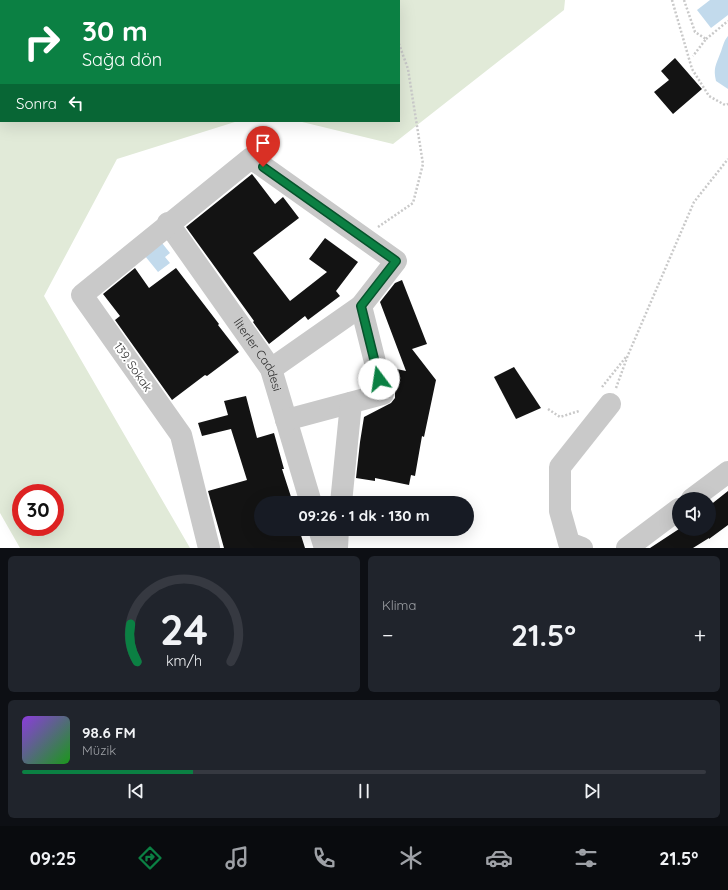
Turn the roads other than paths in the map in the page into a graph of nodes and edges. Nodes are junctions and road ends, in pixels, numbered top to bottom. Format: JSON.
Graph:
{"nodes":[{"id":1,"x":168,"y":223,"type":"junction"},
{"id":2,"x":361,"y":306,"type":"junction"},
{"id":3,"x":271,"y":369,"type":"junction"},
{"id":4,"x":605,"y":396,"type":"road end"},
{"id":5,"x":351,"y":403,"type":"junction"},
{"id":6,"x":286,"y":420,"type":"junction"},
{"id":7,"x":728,"y":472,"type":"edge"},
{"id":8,"x":701,"y":492,"type":"edge"},
{"id":9,"x":309,"y":496,"type":"edge"},
{"id":10,"x":342,"y":496,"type":"edge"},
{"id":11,"x":672,"y":514,"type":"edge"},
{"id":12,"x":321,"y":536,"type":"edge"},
{"id":13,"x":338,"y":536,"type":"edge"},
{"id":14,"x":209,"y":548,"type":"edge"},
{"id":15,"x":325,"y":548,"type":"edge"},
{"id":16,"x":337,"y":548,"type":"edge"},
{"id":17,"x":582,"y":548,"type":"edge"},
{"id":18,"x":627,"y":548,"type":"edge"}],
"edges":[{"from":1,"to":2,"type":"street"},
{"from":1,"to":3,"type":"street","name":"İlterler Caddesi"},
{"from":1,"to":14,"type":"street","name":"139. Sokak"},
{"from":2,"to":3,"type":"street"},
{"from":2,"to":5,"type":"street"},
{"from":3,"to":6,"type":"street","name":"İlterler Caddesi"},
{"from":4,"to":17,"type":"street"},
{"from":5,"to":6,"type":"street"},
{"from":5,"to":10,"type":"street"},
{"from":6,"to":9,"type":"street","name":"İlterler Caddesi"},
{"from":7,"to":8,"type":"street"},
{"from":11,"to":18,"type":"street"},
{"from":12,"to":15,"type":"street"},
{"from":13,"to":16,"type":"street"}]}
